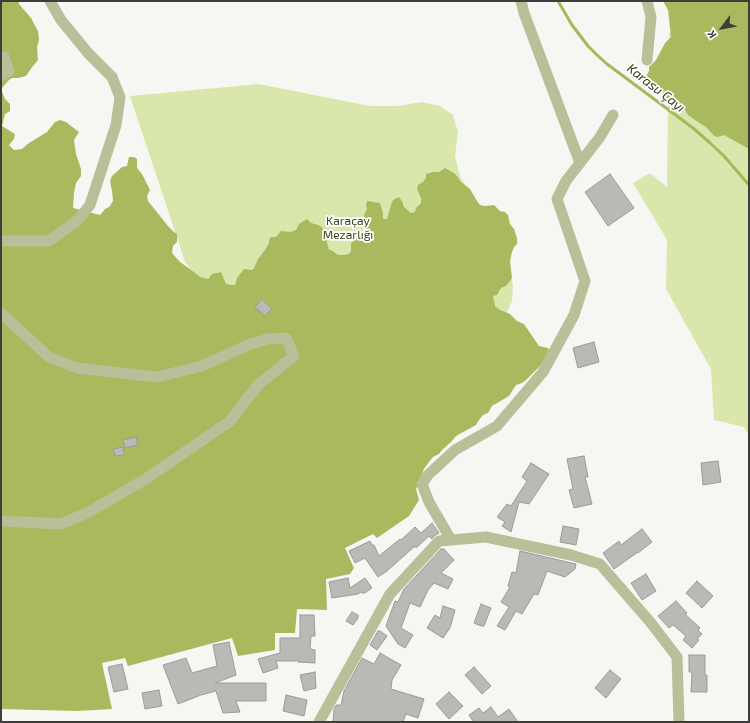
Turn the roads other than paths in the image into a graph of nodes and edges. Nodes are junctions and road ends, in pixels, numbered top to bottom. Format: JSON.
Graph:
{"nodes":[{"id":1,"x":50,"y":1,"type":"edge"},
{"id":2,"x":521,"y":1,"type":"edge"},
{"id":3,"x":647,"y":1,"type":"edge"},
{"id":4,"x":1,"y":57,"type":"edge"},
{"id":5,"x":647,"y":60,"type":"dead end"},
{"id":6,"x":1,"y":76,"type":"edge"},
{"id":7,"x":613,"y":115,"type":"dead end"},
{"id":8,"x":580,"y":162,"type":"junction"},
{"id":9,"x":1,"y":240,"type":"edge"},
{"id":10,"x":1,"y":313,"type":"edge"},
{"id":11,"x":1,"y":521,"type":"edge"},
{"id":12,"x":451,"y":540,"type":"junction"},
{"id":13,"x":319,"y":722,"type":"edge"},
{"id":14,"x":679,"y":722,"type":"edge"}],
"edges":[{"from":1,"to":9,"type":"street"},
{"from":2,"to":8,"type":"street"},
{"from":3,"to":5,"type":"street"},
{"from":4,"to":6,"type":"street"},
{"from":7,"to":8,"type":"street"},
{"from":8,"to":12,"type":"street"},
{"from":10,"to":11,"type":"street"},
{"from":12,"to":13,"type":"street"},
{"from":12,"to":14,"type":"street"}]}
